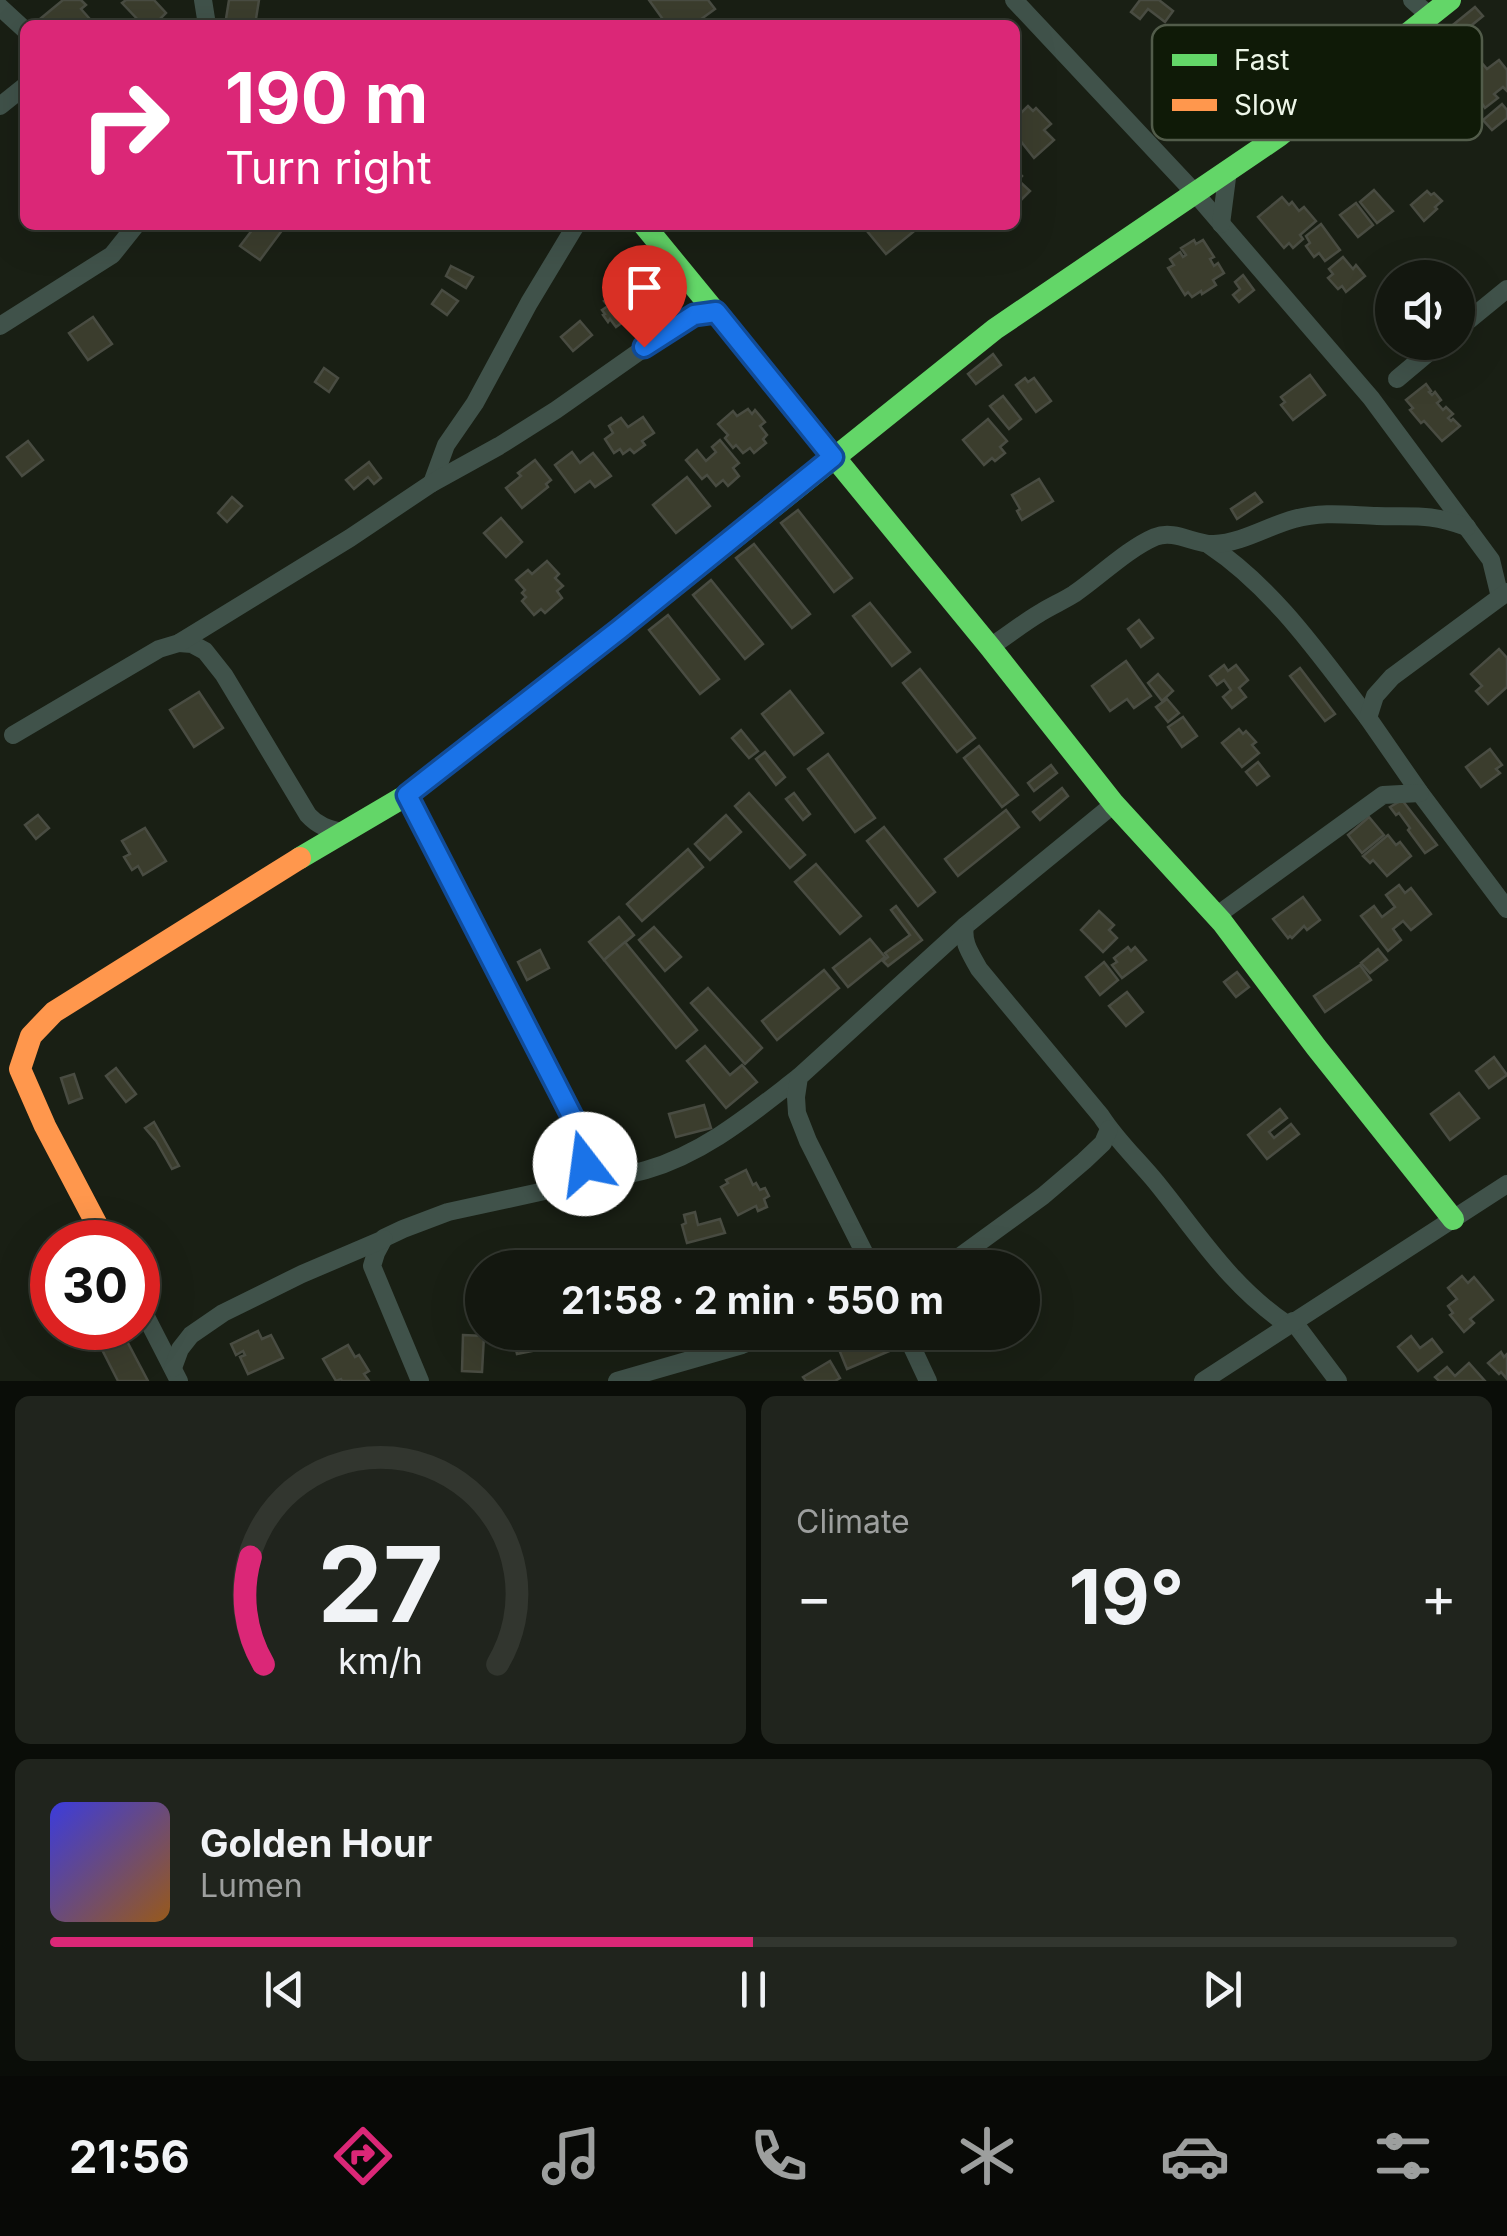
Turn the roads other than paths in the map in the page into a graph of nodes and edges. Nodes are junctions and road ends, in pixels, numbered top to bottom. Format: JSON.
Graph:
{"nodes":[{"id":1,"x":1412,"y":0,"type":"edge"},
{"id":2,"x":1450,"y":0,"type":"edge"},
{"id":3,"x":1016,"y":1,"type":"edge"},
{"id":4,"x":0,"y":8,"type":"edge"},
{"id":5,"x":1430,"y":16,"type":"junction"},
{"id":6,"x":1419,"y":25,"type":"edge"},
{"id":7,"x":20,"y":26,"type":"edge"},
{"id":8,"x":20,"y":90,"type":"edge"},
{"id":9,"x":0,"y":106,"type":"edge"},
{"id":10,"x":1273,"y":140,"type":"edge"},
{"id":11,"x":1228,"y":170,"type":"junction"},
{"id":12,"x":1194,"y":192,"type":"junction"},
{"id":13,"x":1221,"y":224,"type":"junction"},
{"id":14,"x":132,"y":230,"type":"edge"},
{"id":15,"x":573,"y":230,"type":"edge"},
{"id":16,"x":648,"y":230,"type":"edge"},
{"id":17,"x":1507,"y":289,"type":"edge"},
{"id":18,"x":716,"y":312,"type":"junction"},
{"id":19,"x":1475,"y":315,"type":"edge"},
{"id":20,"x":0,"y":326,"type":"edge"},
{"id":21,"x":1420,"y":360,"type":"edge"},
{"id":22,"x":1397,"y":379,"type":"dead end"},
{"id":23,"x":833,"y":457,"type":"junction"},
{"id":24,"x":432,"y":483,"type":"junction"},
{"id":25,"x":1468,"y":528,"type":"junction"},
{"id":26,"x":1209,"y":545,"type":"junction"},
{"id":27,"x":1504,"y":595,"type":"edge"},
{"id":28,"x":179,"y":643,"type":"junction"},
{"id":29,"x":990,"y":647,"type":"junction"},
{"id":30,"x":1368,"y":718,"type":"junction"},
{"id":31,"x":13,"y":735,"type":"dead end"},
{"id":32,"x":1420,"y":794,"type":"junction"},
{"id":33,"x":407,"y":795,"type":"junction"},
{"id":34,"x":1114,"y":804,"type":"junction"},
{"id":35,"x":342,"y":832,"type":"junction"},
{"id":36,"x":1501,"y":893,"type":"edge"},
{"id":37,"x":1507,"y":909,"type":"edge"},
{"id":38,"x":1216,"y":916,"type":"junction"},
{"id":39,"x":965,"y":926,"type":"junction"},
{"id":40,"x":799,"y":1076,"type":"junction"},
{"id":41,"x":1111,"y":1139,"type":"junction"},
{"id":42,"x":588,"y":1152,"type":"junction"},
{"id":43,"x":614,"y":1176,"type":"junction"},
{"id":44,"x":577,"y":1181,"type":"junction"},
{"id":45,"x":1507,"y":1184,"type":"edge"},
{"id":46,"x":1454,"y":1219,"type":"junction"},
{"id":47,"x":94,"y":1220,"type":"edge"},
{"id":48,"x":384,"y":1238,"type":"junction"},
{"id":49,"x":863,"y":1250,"type":"edge"},
{"id":50,"x":969,"y":1250,"type":"edge"},
{"id":51,"x":352,"y":1253,"type":"junction"},
{"id":52,"x":372,"y":1266,"type":"junction"},
{"id":53,"x":1291,"y":1323,"type":"junction"},
{"id":54,"x":160,"y":1333,"type":"edge"},
{"id":55,"x":191,"y":1335,"type":"junction"},
{"id":56,"x":160,"y":1344,"type":"edge"},
{"id":57,"x":725,"y":1350,"type":"edge"},
{"id":58,"x":913,"y":1350,"type":"edge"},
{"id":59,"x":176,"y":1374,"type":"edge"},
{"id":60,"x":420,"y":1381,"type":"edge"},
{"id":61,"x":617,"y":1381,"type":"edge"},
{"id":62,"x":928,"y":1381,"type":"edge"},
{"id":63,"x":1203,"y":1381,"type":"edge"},
{"id":64,"x":1338,"y":1381,"type":"edge"}],
"edges":[{"from":1,"to":5,"type":"street"},
{"from":2,"to":5,"type":"street"},
{"from":3,"to":12,"type":"street"},
{"from":4,"to":7,"type":"street"},
{"from":5,"to":6,"type":"street"},
{"from":8,"to":9,"type":"street"},
{"from":10,"to":11,"type":"street"},
{"from":11,"to":12,"type":"street"},
{"from":11,"to":13,"type":"street"},
{"from":12,"to":13,"type":"street"},
{"from":12,"to":23,"type":"street"},
{"from":13,"to":25,"type":"street"},
{"from":14,"to":20,"type":"street"},
{"from":15,"to":24,"type":"street"},
{"from":16,"to":18,"type":"street"},
{"from":17,"to":19,"type":"street"},
{"from":18,"to":23,"type":"street"},
{"from":18,"to":24,"type":"street"},
{"from":21,"to":22,"type":"street"},
{"from":23,"to":29,"type":"street"},
{"from":23,"to":33,"type":"street"},
{"from":24,"to":28,"type":"street"},
{"from":25,"to":26,"type":"street"},
{"from":25,"to":27,"type":"street"},
{"from":26,"to":29,"type":"street"},
{"from":26,"to":30,"type":"street"},
{"from":27,"to":30,"type":"street"},
{"from":28,"to":31,"type":"street"},
{"from":28,"to":35,"type":"street"},
{"from":29,"to":34,"type":"street"},
{"from":30,"to":32,"type":"street"},
{"from":32,"to":36,"type":"street"},
{"from":32,"to":38,"type":"street"},
{"from":33,"to":35,"type":"street"},
{"from":33,"to":42,"type":"street"},
{"from":34,"to":38,"type":"street"},
{"from":34,"to":39,"type":"street"},
{"from":35,"to":47,"type":"street"},
{"from":36,"to":37,"type":"street"},
{"from":38,"to":46,"type":"street"},
{"from":39,"to":40,"type":"street"},
{"from":39,"to":41,"type":"street"},
{"from":40,"to":43,"type":"street"},
{"from":40,"to":49,"type":"street"},
{"from":41,"to":50,"type":"street"},
{"from":41,"to":53,"type":"street"},
{"from":42,"to":43,"type":"street"},
{"from":42,"to":44,"type":"street"},
{"from":43,"to":44,"type":"street"},
{"from":44,"to":48,"type":"street"},
{"from":45,"to":46,"type":"street"},
{"from":46,"to":53,"type":"street"},
{"from":48,"to":51,"type":"street"},
{"from":48,"to":52,"type":"street"},
{"from":51,"to":52,"type":"street"},
{"from":51,"to":55,"type":"street"},
{"from":52,"to":60,"type":"street"},
{"from":53,"to":63,"type":"street"},
{"from":53,"to":64,"type":"street"},
{"from":54,"to":55,"type":"street"},
{"from":55,"to":59,"type":"street"},
{"from":56,"to":59,"type":"street"},
{"from":57,"to":61,"type":"street"},
{"from":58,"to":62,"type":"street"}]}
